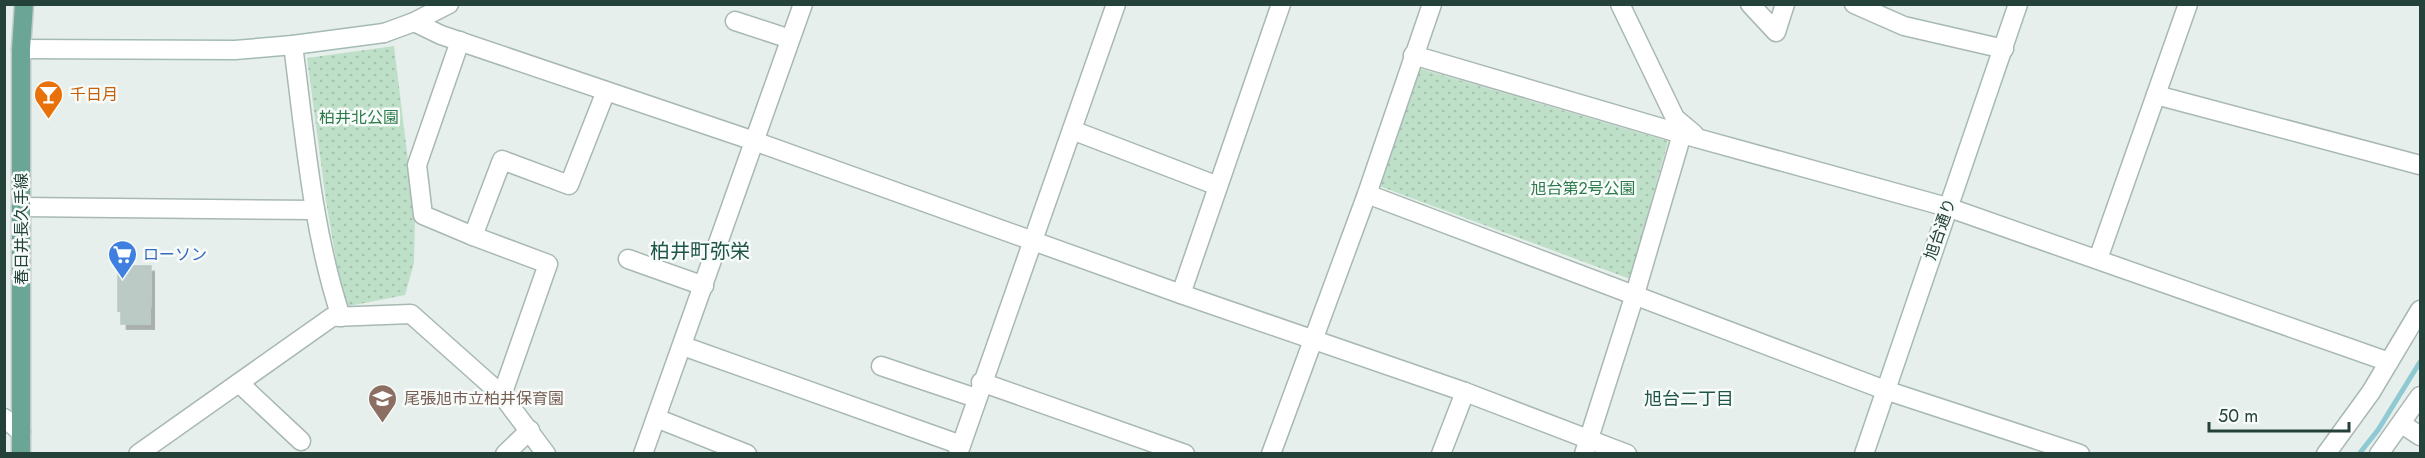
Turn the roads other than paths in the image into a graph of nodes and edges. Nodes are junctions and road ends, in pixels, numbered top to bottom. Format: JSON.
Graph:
{"nodes":[{"id":1,"x":24,"y":4,"type":"edge"},
{"id":2,"x":449,"y":4,"type":"edge"},
{"id":3,"x":803,"y":4,"type":"edge"},
{"id":4,"x":1116,"y":4,"type":"edge"},
{"id":5,"x":1281,"y":4,"type":"edge"},
{"id":6,"x":1432,"y":4,"type":"edge"},
{"id":7,"x":1620,"y":4,"type":"edge"},
{"id":8,"x":1750,"y":4,"type":"edge"},
{"id":9,"x":1785,"y":4,"type":"edge"},
{"id":10,"x":1854,"y":4,"type":"edge"},
{"id":11,"x":2018,"y":4,"type":"edge"},
{"id":12,"x":2188,"y":4,"type":"edge"},
{"id":13,"x":735,"y":21,"type":"dead end"},
{"id":14,"x":414,"y":22,"type":"junction"},
{"id":15,"x":790,"y":39,"type":"junction"},
{"id":16,"x":460,"y":41,"type":"junction"},
{"id":17,"x":293,"y":45,"type":"junction"},
{"id":18,"x":2004,"y":49,"type":"junction"},
{"id":19,"x":21,"y":50,"type":"junction"},
{"id":20,"x":1413,"y":55,"type":"junction"},
{"id":21,"x":606,"y":91,"type":"junction"},
{"id":22,"x":2156,"y":95,"type":"junction"},
{"id":23,"x":1072,"y":130,"type":"junction"},
{"id":24,"x":1690,"y":136,"type":"junction"},
{"id":25,"x":754,"y":141,"type":"junction"},
{"id":26,"x":2421,"y":165,"type":"edge"},
{"id":27,"x":1218,"y":186,"type":"junction"},
{"id":28,"x":1367,"y":194,"type":"junction"},
{"id":29,"x":21,"y":207,"type":"junction"},
{"id":30,"x":1947,"y":207,"type":"junction"},
{"id":31,"x":315,"y":210,"type":"junction"},
{"id":32,"x":472,"y":236,"type":"junction"},
{"id":33,"x":1034,"y":241,"type":"junction"},
{"id":34,"x":628,"y":259,"type":"dead end"},
{"id":35,"x":2098,"y":259,"type":"junction"},
{"id":36,"x":704,"y":286,"type":"junction"},
{"id":37,"x":1181,"y":294,"type":"junction"},
{"id":38,"x":1635,"y":294,"type":"junction"},
{"id":39,"x":2421,"y":310,"type":"edge"},
{"id":40,"x":341,"y":317,"type":"junction"},
{"id":41,"x":1314,"y":340,"type":"junction"},
{"id":42,"x":683,"y":346,"type":"junction"},
{"id":43,"x":2388,"y":363,"type":"junction"},
{"id":44,"x":881,"y":366,"type":"dead end"},
{"id":45,"x":239,"y":383,"type":"junction"},
{"id":46,"x":978,"y":390,"type":"junction"},
{"id":47,"x":1885,"y":390,"type":"junction"},
{"id":48,"x":1465,"y":392,"type":"junction"},
{"id":49,"x":502,"y":395,"type":"junction"},
{"id":50,"x":2421,"y":396,"type":"edge"},
{"id":51,"x":4,"y":418,"type":"edge"},
{"id":52,"x":656,"y":418,"type":"junction"},
{"id":53,"x":2402,"y":424,"type":"junction"},
{"id":54,"x":530,"y":430,"type":"junction"},
{"id":55,"x":21,"y":432,"type":"junction"},
{"id":56,"x":2421,"y":436,"type":"edge"},
{"id":57,"x":301,"y":441,"type":"dead end"},
{"id":58,"x":1586,"y":446,"type":"edge"},
{"id":59,"x":959,"y":449,"type":"edge"},
{"id":60,"x":21,"y":453,"type":"edge"},
{"id":61,"x":138,"y":453,"type":"edge"},
{"id":62,"x":505,"y":453,"type":"edge"},
{"id":63,"x":546,"y":453,"type":"edge"},
{"id":64,"x":643,"y":453,"type":"edge"},
{"id":65,"x":747,"y":453,"type":"edge"},
{"id":66,"x":1185,"y":453,"type":"edge"},
{"id":67,"x":1271,"y":453,"type":"edge"},
{"id":68,"x":1441,"y":453,"type":"edge"},
{"id":69,"x":1627,"y":453,"type":"edge"},
{"id":70,"x":1864,"y":453,"type":"edge"},
{"id":71,"x":2080,"y":453,"type":"edge"},
{"id":72,"x":2326,"y":453,"type":"edge"},
{"id":73,"x":2379,"y":453,"type":"edge"}],
"edges":[{"from":1,"to":19,"type":"main road","name":"春日井長久手線"},
{"from":2,"to":14,"type":"street"},
{"from":3,"to":15,"type":"street"},
{"from":4,"to":23,"type":"street"},
{"from":5,"to":27,"type":"street"},
{"from":6,"to":20,"type":"street"},
{"from":7,"to":24,"type":"street"},
{"from":8,"to":9,"type":"street"},
{"from":10,"to":18,"type":"street"},
{"from":11,"to":18,"type":"street","name":"旭台通り"},
{"from":12,"to":22,"type":"street"},
{"from":13,"to":15,"type":"street"},
{"from":14,"to":16,"type":"street"},
{"from":14,"to":17,"type":"street"},
{"from":15,"to":25,"type":"street"},
{"from":16,"to":21,"type":"street"},
{"from":16,"to":32,"type":"street"},
{"from":17,"to":19,"type":"street"},
{"from":17,"to":31,"type":"street"},
{"from":18,"to":30,"type":"street","name":"旭台通り"},
{"from":19,"to":29,"type":"main road","name":"春日井長久手線"},
{"from":20,"to":24,"type":"street"},
{"from":20,"to":28,"type":"street"},
{"from":21,"to":25,"type":"street"},
{"from":21,"to":32,"type":"street"},
{"from":22,"to":26,"type":"street"},
{"from":22,"to":35,"type":"street"},
{"from":23,"to":27,"type":"street"},
{"from":23,"to":33,"type":"street"},
{"from":24,"to":30,"type":"street"},
{"from":24,"to":38,"type":"street"},
{"from":25,"to":33,"type":"street"},
{"from":25,"to":36,"type":"street"},
{"from":27,"to":37,"type":"street"},
{"from":28,"to":38,"type":"street"},
{"from":28,"to":41,"type":"street"},
{"from":29,"to":31,"type":"street"},
{"from":29,"to":55,"type":"main road","name":"春日井長久手線"},
{"from":30,"to":35,"type":"street"},
{"from":30,"to":47,"type":"street","name":"旭台通り"},
{"from":31,"to":40,"type":"street"},
{"from":32,"to":49,"type":"street"},
{"from":33,"to":37,"type":"street"},
{"from":33,"to":46,"type":"street"},
{"from":34,"to":36,"type":"street"},
{"from":35,"to":43,"type":"street"},
{"from":36,"to":42,"type":"street"},
{"from":37,"to":41,"type":"street"},
{"from":38,"to":47,"type":"street"},
{"from":38,"to":58,"type":"street"},
{"from":39,"to":43,"type":"street"},
{"from":40,"to":45,"type":"street"},
{"from":40,"to":49,"type":"street"},
{"from":41,"to":48,"type":"street"},
{"from":41,"to":67,"type":"street"},
{"from":42,"to":52,"type":"street"},
{"from":42,"to":59,"type":"street"},
{"from":43,"to":72,"type":"street"},
{"from":44,"to":46,"type":"street"},
{"from":45,"to":57,"type":"street"},
{"from":45,"to":61,"type":"street"},
{"from":46,"to":59,"type":"street"},
{"from":46,"to":66,"type":"street"},
{"from":47,"to":70,"type":"street","name":"旭台通り"},
{"from":47,"to":71,"type":"street"},
{"from":48,"to":58,"type":"street"},
{"from":48,"to":68,"type":"street"},
{"from":49,"to":54,"type":"street"},
{"from":50,"to":53,"type":"street"},
{"from":51,"to":55,"type":"street"},
{"from":52,"to":64,"type":"street"},
{"from":52,"to":65,"type":"street"},
{"from":53,"to":56,"type":"street"},
{"from":53,"to":73,"type":"street"},
{"from":54,"to":62,"type":"street"},
{"from":54,"to":63,"type":"street"},
{"from":55,"to":60,"type":"main road","name":"春日井長久手線"},
{"from":58,"to":69,"type":"street"}]}
